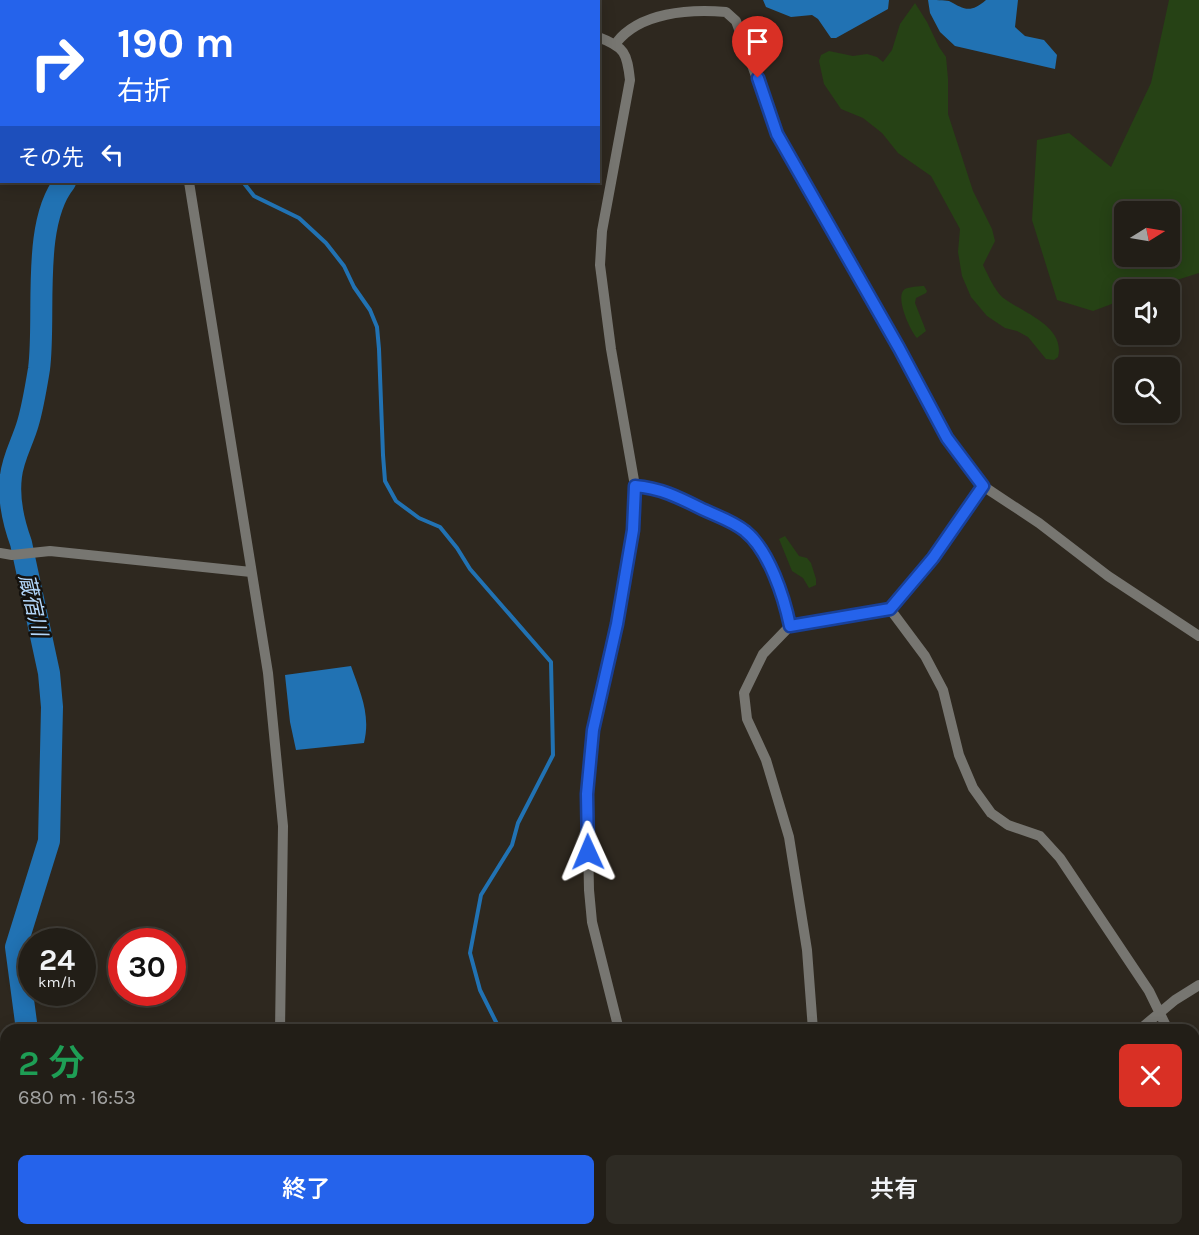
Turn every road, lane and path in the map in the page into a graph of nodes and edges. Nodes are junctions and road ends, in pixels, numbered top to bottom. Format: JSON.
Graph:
{"nodes":[{"id":1,"x":600,"y":38,"type":"edge"},
{"id":2,"x":616,"y":44,"type":"junction"},
{"id":3,"x":189,"y":183,"type":"edge"},
{"id":4,"x":635,"y":486,"type":"junction"},
{"id":5,"x":983,"y":486,"type":"junction"},
{"id":6,"x":0,"y":553,"type":"edge"},
{"id":7,"x":251,"y":572,"type":"junction"},
{"id":8,"x":890,"y":609,"type":"junction"},
{"id":9,"x":790,"y":626,"type":"junction"},
{"id":10,"x":1199,"y":636,"type":"edge"},
{"id":11,"x":1199,"y":985,"type":"edge"},
{"id":12,"x":1160,"y":1013,"type":"junction"},
{"id":13,"x":280,"y":1024,"type":"edge"},
{"id":14,"x":618,"y":1024,"type":"edge"},
{"id":15,"x":813,"y":1024,"type":"edge"},
{"id":16,"x":1146,"y":1024,"type":"edge"},
{"id":17,"x":1165,"y":1024,"type":"edge"}],
"edges":[{"from":1,"to":2,"type":"street"},
{"from":2,"to":4,"type":"street"},
{"from":2,"to":5,"type":"street"},
{"from":3,"to":7,"type":"street"},
{"from":4,"to":9,"type":"street"},
{"from":4,"to":14,"type":"street"},
{"from":5,"to":8,"type":"street"},
{"from":5,"to":10,"type":"street"},
{"from":6,"to":7,"type":"street"},
{"from":7,"to":13,"type":"street"},
{"from":8,"to":9,"type":"street"},
{"from":8,"to":12,"type":"street"},
{"from":9,"to":15,"type":"street"},
{"from":11,"to":12,"type":"street"},
{"from":12,"to":16,"type":"street"},
{"from":12,"to":17,"type":"street"}]}
